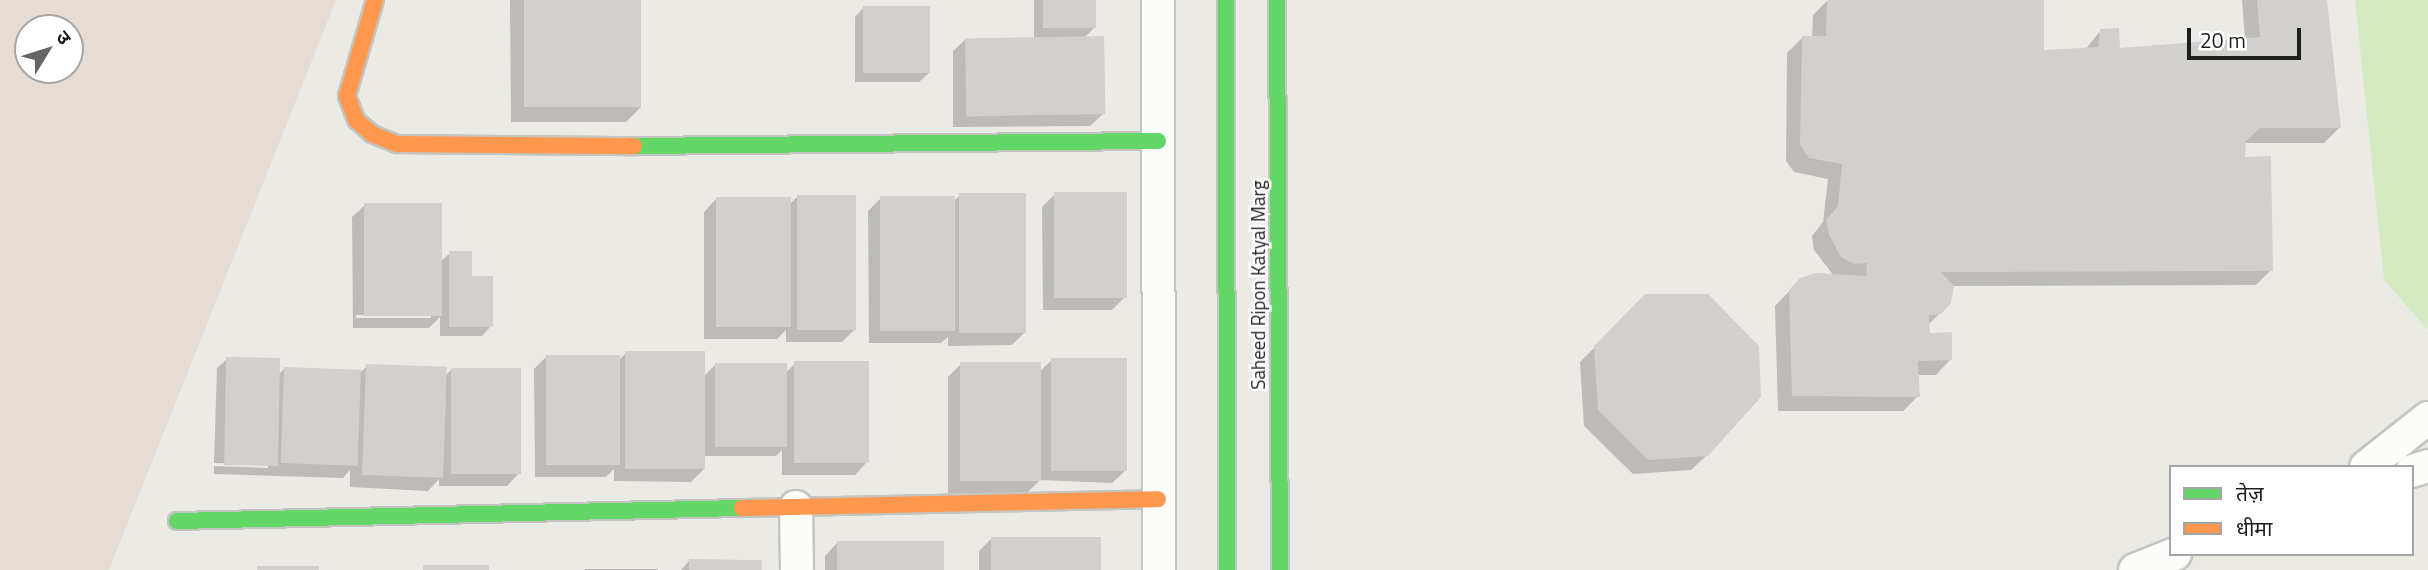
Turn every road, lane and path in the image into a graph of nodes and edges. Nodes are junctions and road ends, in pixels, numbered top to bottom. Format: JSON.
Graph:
{"nodes":[{"id":1,"x":375,"y":0,"type":"edge"},
{"id":2,"x":1158,"y":0,"type":"edge"},
{"id":3,"x":1226,"y":0,"type":"edge"},
{"id":4,"x":1277,"y":0,"type":"edge"},
{"id":5,"x":1158,"y":141,"type":"junction"},
{"id":6,"x":2428,"y":418,"type":"edge"},
{"id":7,"x":2369,"y":465,"type":"edge"},
{"id":8,"x":1158,"y":499,"type":"junction"},
{"id":9,"x":796,"y":507,"type":"junction"},
{"id":10,"x":177,"y":521,"type":"dead end"},
{"id":11,"x":2170,"y":556,"type":"edge"},
{"id":12,"x":797,"y":570,"type":"edge"},
{"id":13,"x":1159,"y":570,"type":"edge"},
{"id":14,"x":1227,"y":570,"type":"edge"},
{"id":15,"x":1280,"y":570,"type":"edge"},
{"id":16,"x":2135,"y":570,"type":"edge"}],
"edges":[{"from":1,"to":5,"type":"street"},
{"from":2,"to":5,"type":"street"},
{"from":3,"to":14,"type":"street","name":"Saheed Ripon Katyal Marg"},
{"from":4,"to":15,"type":"street","name":"Saheed Ripon Katyal Marg"},
{"from":5,"to":8,"type":"street"},
{"from":6,"to":7,"type":"street"},
{"from":8,"to":9,"type":"street"},
{"from":8,"to":13,"type":"street"},
{"from":9,"to":10,"type":"street"},
{"from":9,"to":12,"type":"street"},
{"from":11,"to":16,"type":"street"}]}
